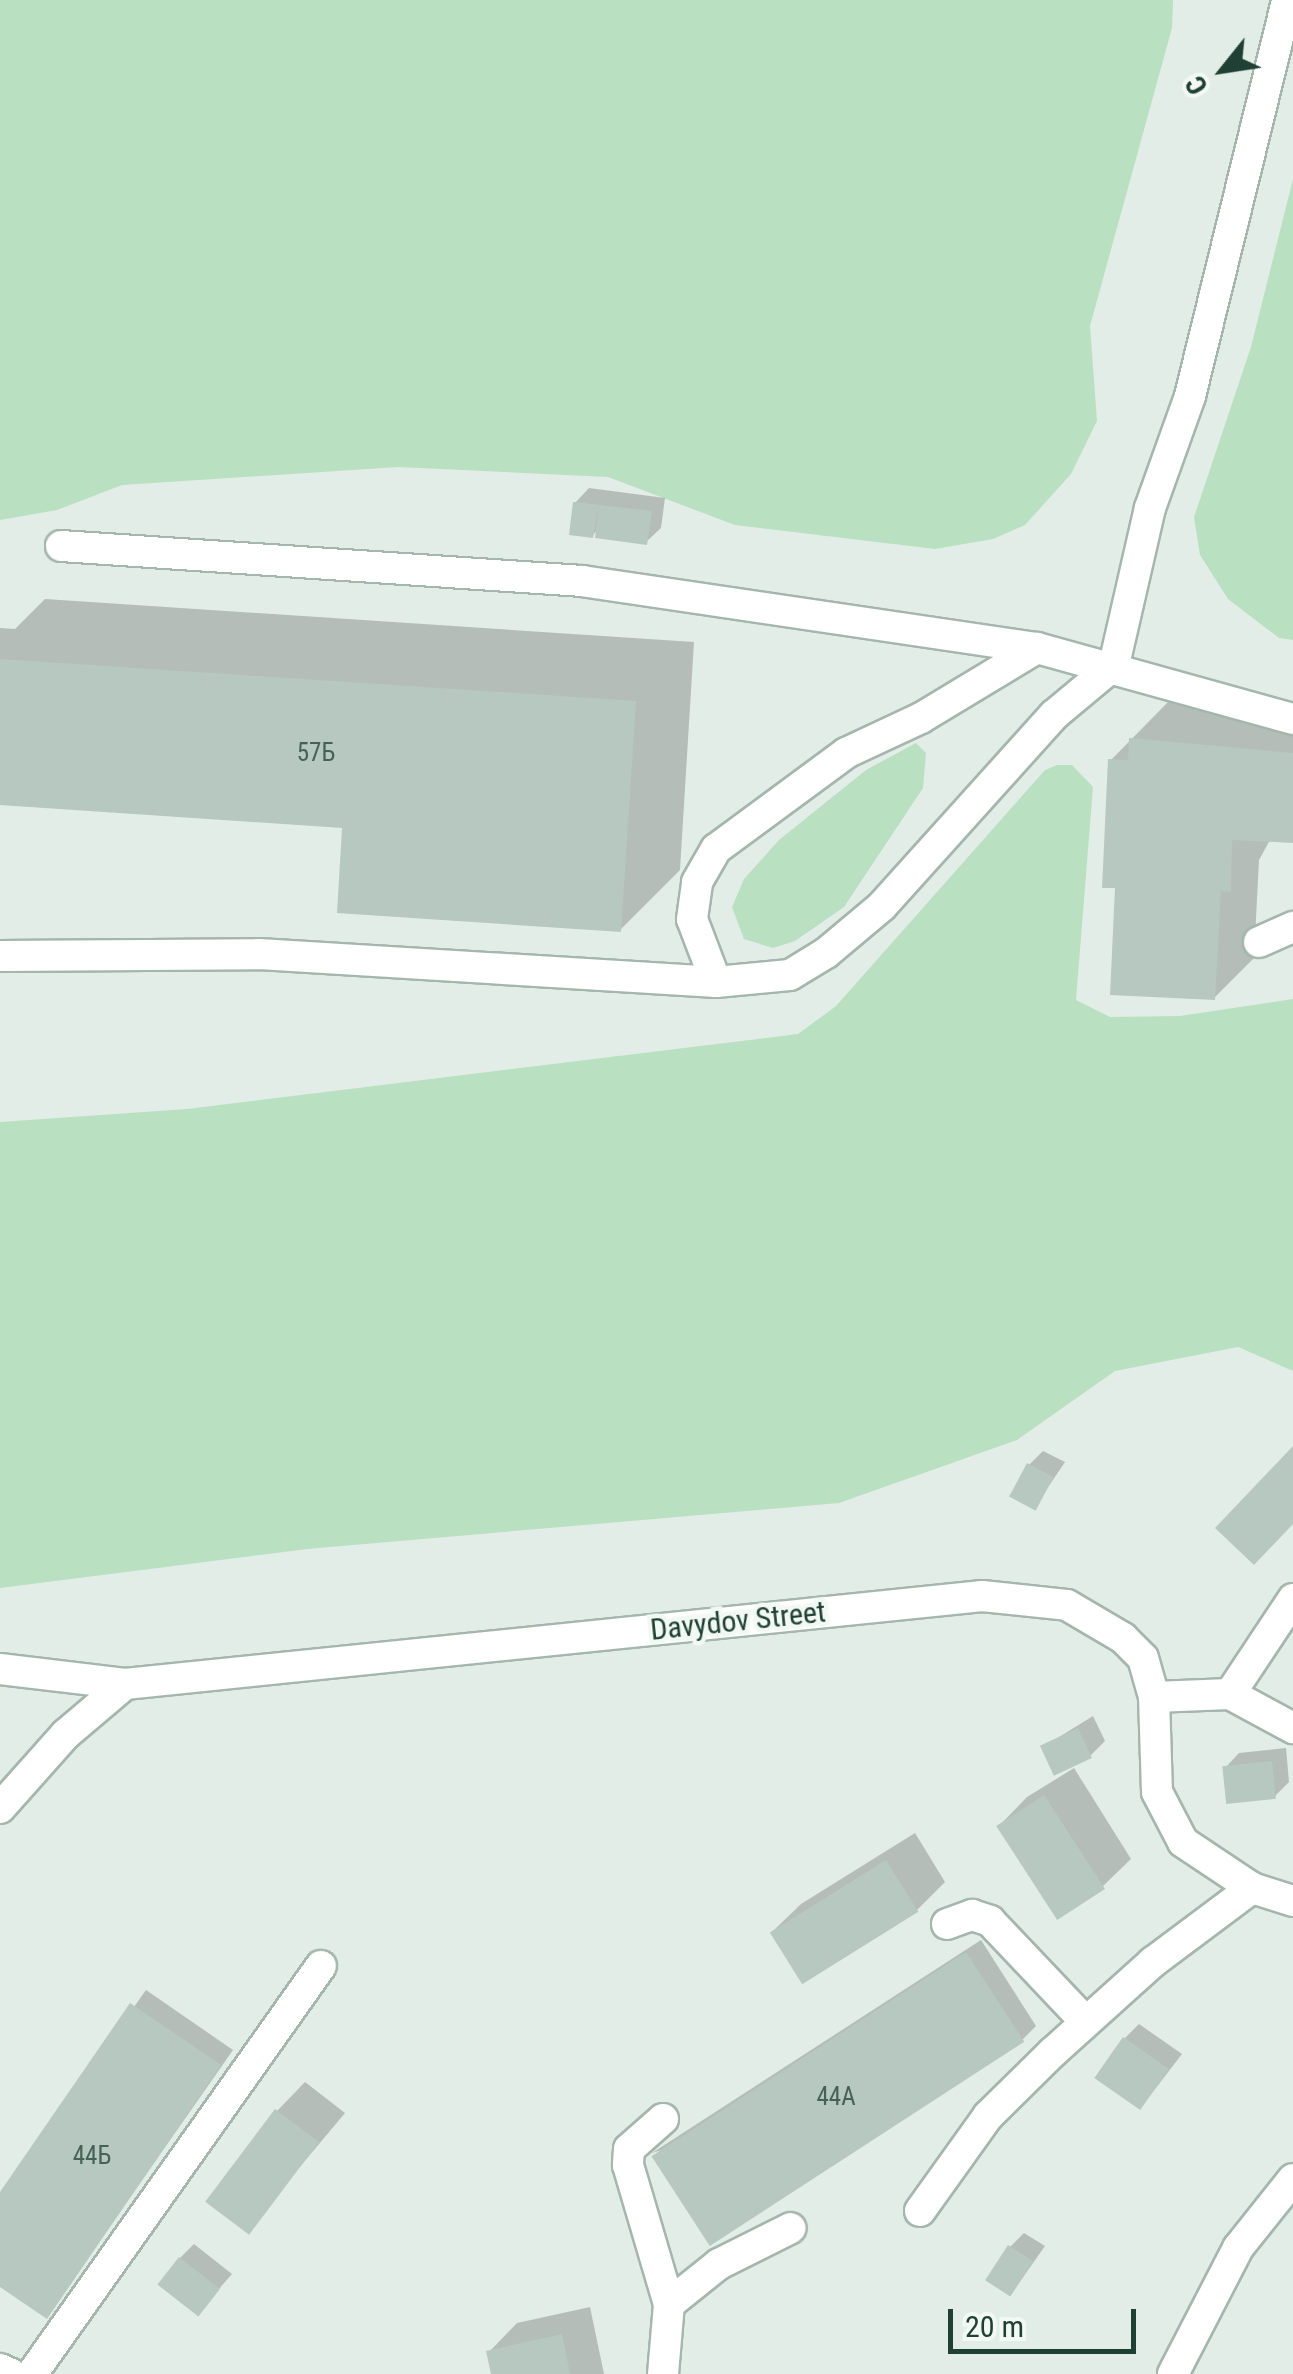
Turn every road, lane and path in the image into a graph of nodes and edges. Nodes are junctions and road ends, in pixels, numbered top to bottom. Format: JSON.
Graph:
{"nodes":[{"id":1,"x":1287,"y":0,"type":"edge"},
{"id":2,"x":61,"y":546,"type":"dead end"},
{"id":3,"x":1037,"y":648,"type":"junction"},
{"id":4,"x":1114,"y":664,"type":"junction"},
{"id":5,"x":1293,"y":719,"type":"edge"},
{"id":6,"x":1293,"y":927,"type":"edge"},
{"id":7,"x":1259,"y":942,"type":"dead end"},
{"id":8,"x":0,"y":956,"type":"edge"},
{"id":9,"x":716,"y":982,"type":"junction"},
{"id":10,"x":1293,"y":1599,"type":"edge"},
{"id":11,"x":0,"y":1669,"type":"edge"},
{"id":12,"x":125,"y":1684,"type":"junction"},
{"id":13,"x":1230,"y":1694,"type":"junction"},
{"id":14,"x":1154,"y":1697,"type":"junction"},
{"id":15,"x":1293,"y":1728,"type":"edge"},
{"id":16,"x":0,"y":1808,"type":"edge"},
{"id":17,"x":1252,"y":1888,"type":"junction"},
{"id":18,"x":1293,"y":1901,"type":"edge"},
{"id":19,"x":947,"y":1924,"type":"dead end"},
{"id":20,"x":321,"y":1966,"type":"dead end"},
{"id":21,"x":1086,"y":2022,"type":"junction"},
{"id":22,"x":663,"y":2119,"type":"dead end"},
{"id":23,"x":1293,"y":2178,"type":"edge"},
{"id":24,"x":920,"y":2211,"type":"dead end"},
{"id":25,"x":791,"y":2228,"type":"dead end"},
{"id":26,"x":669,"y":2304,"type":"junction"},
{"id":27,"x":0,"y":2369,"type":"edge"},
{"id":28,"x":10,"y":2374,"type":"edge"},
{"id":29,"x":32,"y":2374,"type":"edge"},
{"id":30,"x":663,"y":2374,"type":"edge"},
{"id":31,"x":1173,"y":2374,"type":"edge"}],
"edges":[{"from":1,"to":4,"type":"street"},
{"from":2,"to":3,"type":"street"},
{"from":3,"to":4,"type":"street"},
{"from":3,"to":9,"type":"street"},
{"from":4,"to":5,"type":"street"},
{"from":4,"to":9,"type":"street"},
{"from":6,"to":7,"type":"street"},
{"from":8,"to":9,"type":"street"},
{"from":10,"to":13,"type":"street"},
{"from":11,"to":12,"type":"street","name":"Davydov Street"},
{"from":12,"to":14,"type":"street","name":"Davydov Street"},
{"from":12,"to":16,"type":"street"},
{"from":13,"to":14,"type":"street"},
{"from":13,"to":15,"type":"street"},
{"from":14,"to":17,"type":"street","name":"Davydov Street"},
{"from":17,"to":18,"type":"street","name":"Davydov Street"},
{"from":17,"to":21,"type":"street"},
{"from":19,"to":21,"type":"street"},
{"from":20,"to":29,"type":"street"},
{"from":21,"to":24,"type":"street"},
{"from":22,"to":26,"type":"street"},
{"from":23,"to":31,"type":"street"},
{"from":25,"to":26,"type":"street"},
{"from":26,"to":30,"type":"street"},
{"from":27,"to":28,"type":"street"}]}
